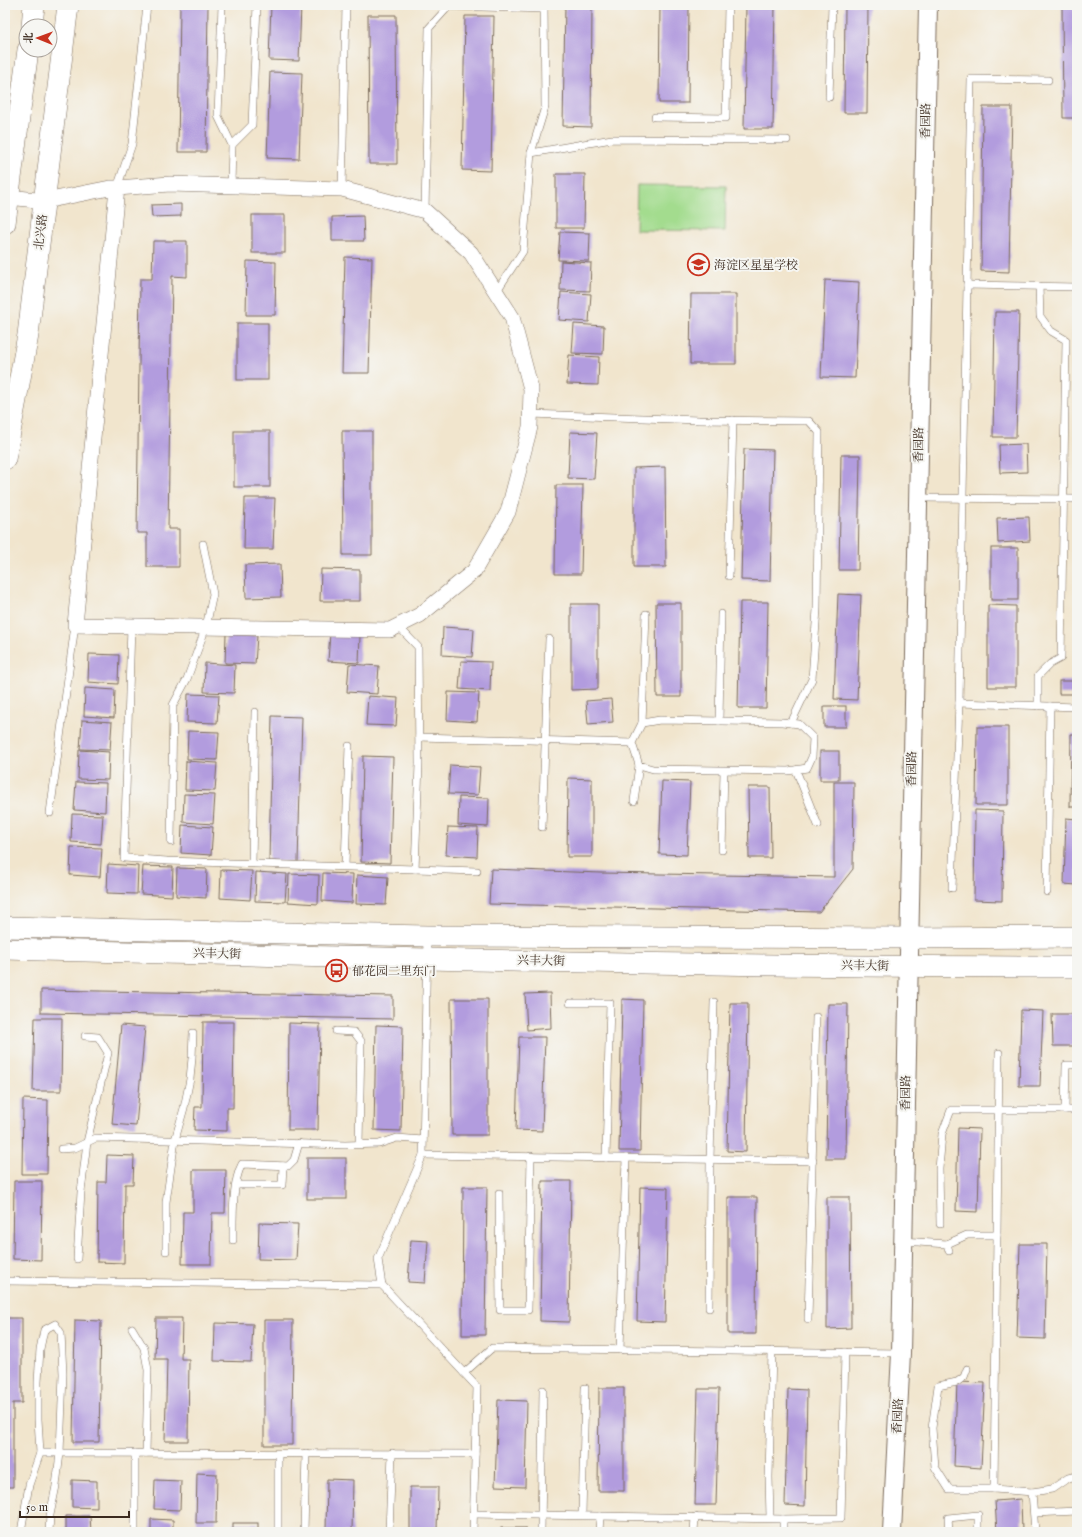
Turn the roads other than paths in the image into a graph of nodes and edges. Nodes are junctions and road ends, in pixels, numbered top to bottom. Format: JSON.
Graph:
{"nodes":[{"id":1,"x":34,"y":5,"type":"edge"},
{"id":2,"x":68,"y":5,"type":"edge"},
{"id":3,"x":147,"y":5,"type":"edge"},
{"id":4,"x":222,"y":5,"type":"edge"},
{"id":5,"x":257,"y":5,"type":"edge"},
{"id":6,"x":346,"y":5,"type":"edge"},
{"id":7,"x":449,"y":5,"type":"edge"},
{"id":8,"x":728,"y":5,"type":"edge"},
{"id":9,"x":832,"y":5,"type":"edge"},
{"id":10,"x":928,"y":5,"type":"edge"},
{"id":11,"x":544,"y":7,"type":"edge"},
{"id":12,"x":33,"y":18,"type":"edge"},
{"id":13,"x":27,"y":58,"type":"edge"},
{"id":14,"x":1048,"y":80,"type":"dead end"},
{"id":15,"x":829,"y":97,"type":"dead end"},
{"id":16,"x":655,"y":117,"type":"dead end"},
{"id":17,"x":787,"y":140,"type":"dead end"},
{"id":18,"x":232,"y":145,"type":"junction"},
{"id":19,"x":531,"y":153,"type":"junction"},
{"id":20,"x":231,"y":186,"type":"junction"},
{"id":21,"x":117,"y":188,"type":"junction"},
{"id":22,"x":342,"y":189,"type":"junction"},
{"id":23,"x":9,"y":197,"type":"junction"},
{"id":24,"x":45,"y":201,"type":"junction"},
{"id":25,"x":425,"y":211,"type":"junction"},
{"id":26,"x":5,"y":223,"type":"edge"},
{"id":27,"x":967,"y":285,"type":"junction"},
{"id":28,"x":1039,"y":286,"type":"junction"},
{"id":29,"x":1077,"y":287,"type":"edge"},
{"id":30,"x":496,"y":292,"type":"junction"},
{"id":31,"x":530,"y":414,"type":"junction"},
{"id":32,"x":732,"y":420,"type":"junction"},
{"id":33,"x":5,"y":458,"type":"edge"},
{"id":34,"x":918,"y":498,"type":"junction"},
{"id":35,"x":963,"y":499,"type":"junction"},
{"id":36,"x":1064,"y":499,"type":"junction"},
{"id":37,"x":1077,"y":500,"type":"edge"},
{"id":38,"x":203,"y":544,"type":"dead end"},
{"id":39,"x":729,"y":576,"type":"dead end"},
{"id":40,"x":646,"y":614,"type":"dead end"},
{"id":41,"x":721,"y":614,"type":"dead end"},
{"id":42,"x":75,"y":625,"type":"junction"},
{"id":43,"x":131,"y":626,"type":"junction"},
{"id":44,"x":398,"y":626,"type":"junction"},
{"id":45,"x":206,"y":627,"type":"junction"},
{"id":46,"x":549,"y":639,"type":"dead end"},
{"id":47,"x":959,"y":703,"type":"junction"},
{"id":48,"x":1038,"y":706,"type":"junction"},
{"id":49,"x":1050,"y":706,"type":"junction"},
{"id":50,"x":1077,"y":706,"type":"edge"},
{"id":51,"x":255,"y":712,"type":"dead end"},
{"id":52,"x":719,"y":721,"type":"junction"},
{"id":53,"x":642,"y":723,"type":"junction"},
{"id":54,"x":791,"y":723,"type":"junction"},
{"id":55,"x":419,"y":737,"type":"junction"},
{"id":56,"x":546,"y":741,"type":"junction"},
{"id":57,"x":632,"y":743,"type":"junction"},
{"id":58,"x":349,"y":746,"type":"dead end"},
{"id":59,"x":639,"y":765,"type":"junction"},
{"id":60,"x":796,"y":770,"type":"junction"},
{"id":61,"x":724,"y":771,"type":"junction"},
{"id":62,"x":634,"y":801,"type":"dead end"},
{"id":63,"x":50,"y":813,"type":"dead end"},
{"id":64,"x":818,"y":824,"type":"dead end"},
{"id":65,"x":542,"y":827,"type":"dead end"},
{"id":66,"x":171,"y":842,"type":"dead end"},
{"id":67,"x":722,"y":850,"type":"dead end"},
{"id":68,"x":252,"y":863,"type":"junction"},
{"id":69,"x":345,"y":866,"type":"junction"},
{"id":70,"x":415,"y":869,"type":"junction"},
{"id":71,"x":477,"y":871,"type":"dead end"},
{"id":72,"x":952,"y":888,"type":"dead end"},
{"id":73,"x":1047,"y":892,"type":"dead end"},
{"id":74,"x":5,"y":927,"type":"edge"},
{"id":75,"x":427,"y":936,"type":"junction"},
{"id":76,"x":1077,"y":937,"type":"edge"},
{"id":77,"x":908,"y":938,"type":"junction"},
{"id":78,"x":5,"y":949,"type":"edge"},
{"id":79,"x":426,"y":959,"type":"junction"},
{"id":80,"x":908,"y":967,"type":"junction"},
{"id":81,"x":1077,"y":967,"type":"edge"},
{"id":82,"x":714,"y":1002,"type":"dead end"},
{"id":83,"x":570,"y":1003,"type":"dead end"},
{"id":84,"x":816,"y":1017,"type":"dead end"},
{"id":85,"x":336,"y":1031,"type":"dead end"},
{"id":86,"x":193,"y":1032,"type":"dead end"},
{"id":87,"x":85,"y":1036,"type":"dead end"},
{"id":88,"x":999,"y":1053,"type":"dead end"},
{"id":89,"x":1077,"y":1065,"type":"edge"},
{"id":90,"x":999,"y":1110,"type":"junction"},
{"id":91,"x":1062,"y":1110,"type":"junction"},
{"id":92,"x":1077,"y":1110,"type":"edge"},
{"id":93,"x":175,"y":1140,"type":"junction"},
{"id":94,"x":423,"y":1140,"type":"junction"},
{"id":95,"x":87,"y":1142,"type":"junction"},
{"id":96,"x":299,"y":1144,"type":"junction"},
{"id":97,"x":359,"y":1144,"type":"junction"},
{"id":98,"x":61,"y":1149,"type":"dead end"},
{"id":99,"x":423,"y":1154,"type":"junction"},
{"id":100,"x":531,"y":1156,"type":"junction"},
{"id":101,"x":606,"y":1158,"type":"junction"},
{"id":102,"x":626,"y":1158,"type":"junction"},
{"id":103,"x":710,"y":1160,"type":"junction"},
{"id":104,"x":813,"y":1161,"type":"junction"},
{"id":105,"x":283,"y":1166,"type":"junction"},
{"id":106,"x":236,"y":1185,"type":"junction"},
{"id":107,"x":499,"y":1193,"type":"dead end"},
{"id":108,"x":940,"y":1224,"type":"dead end"},
{"id":109,"x":997,"y":1235,"type":"junction"},
{"id":110,"x":233,"y":1240,"type":"dead end"},
{"id":111,"x":903,"y":1241,"type":"junction"},
{"id":112,"x":166,"y":1251,"type":"dead end"},
{"id":113,"x":78,"y":1259,"type":"dead end"},
{"id":114,"x":5,"y":1281,"type":"edge"},
{"id":115,"x":382,"y":1285,"type":"junction"},
{"id":116,"x":709,"y":1308,"type":"dead end"},
{"id":117,"x":808,"y":1319,"type":"dead end"},
{"id":118,"x":132,"y":1328,"type":"dead end"},
{"id":119,"x":620,"y":1350,"type":"junction"},
{"id":120,"x":772,"y":1351,"type":"junction"},
{"id":121,"x":845,"y":1352,"type":"junction"},
{"id":122,"x":900,"y":1353,"type":"junction"},
{"id":123,"x":967,"y":1369,"type":"dead end"},
{"id":124,"x":464,"y":1373,"type":"junction"},
{"id":125,"x":585,"y":1388,"type":"dead end"},
{"id":126,"x":543,"y":1390,"type":"dead end"},
{"id":127,"x":40,"y":1453,"type":"junction"},
{"id":128,"x":60,"y":1454,"type":"junction"},
{"id":129,"x":135,"y":1454,"type":"junction"},
{"id":130,"x":146,"y":1454,"type":"junction"},
{"id":131,"x":278,"y":1454,"type":"junction"},
{"id":132,"x":306,"y":1454,"type":"junction"},
{"id":133,"x":392,"y":1454,"type":"junction"},
{"id":134,"x":475,"y":1454,"type":"junction"},
{"id":135,"x":1077,"y":1476,"type":"edge"},
{"id":136,"x":994,"y":1489,"type":"junction"},
{"id":137,"x":1032,"y":1492,"type":"junction"},
{"id":138,"x":1077,"y":1511,"type":"edge"},
{"id":139,"x":1034,"y":1512,"type":"junction"},
{"id":140,"x":473,"y":1514,"type":"junction"},
{"id":141,"x":541,"y":1515,"type":"junction"},
{"id":142,"x":582,"y":1515,"type":"junction"},
{"id":143,"x":600,"y":1516,"type":"junction"},
{"id":144,"x":694,"y":1517,"type":"junction"},
{"id":145,"x":770,"y":1518,"type":"junction"},
{"id":146,"x":783,"y":1519,"type":"junction"},
{"id":147,"x":21,"y":1532,"type":"edge"},
{"id":148,"x":49,"y":1532,"type":"edge"},
{"id":149,"x":135,"y":1532,"type":"edge"},
{"id":150,"x":278,"y":1532,"type":"edge"},
{"id":151,"x":304,"y":1532,"type":"edge"},
{"id":152,"x":390,"y":1532,"type":"edge"},
{"id":153,"x":473,"y":1532,"type":"edge"},
{"id":154,"x":541,"y":1532,"type":"edge"},
{"id":155,"x":599,"y":1532,"type":"edge"},
{"id":156,"x":694,"y":1532,"type":"edge"},
{"id":157,"x":783,"y":1532,"type":"edge"},
{"id":158,"x":892,"y":1532,"type":"edge"},
{"id":159,"x":949,"y":1532,"type":"edge"},
{"id":160,"x":978,"y":1532,"type":"edge"},
{"id":161,"x":1035,"y":1532,"type":"edge"}],
"edges":[{"from":1,"to":12,"type":"main road"},
{"from":2,"to":24,"type":"main road","name":"北兴路"},
{"from":3,"to":21,"type":"lane"},
{"from":4,"to":18,"type":"lane"},
{"from":5,"to":18,"type":"lane"},
{"from":6,"to":22,"type":"lane"},
{"from":7,"to":11,"type":"lane"},
{"from":7,"to":25,"type":"lane"},
{"from":8,"to":16,"type":"lane"},
{"from":9,"to":15,"type":"lane"},
{"from":10,"to":34,"type":"street","name":"香园路"},
{"from":11,"to":19,"type":"lane"},
{"from":13,"to":23,"type":"main road"},
{"from":14,"to":27,"type":"lane"},
{"from":17,"to":19,"type":"lane"},
{"from":18,"to":20,"type":"lane"},
{"from":19,"to":30,"type":"lane"},
{"from":20,"to":21,"type":"street"},
{"from":20,"to":22,"type":"street"},
{"from":21,"to":24,"type":"street"},
{"from":21,"to":42,"type":"street"},
{"from":22,"to":25,"type":"street"},
{"from":23,"to":24,"type":"street"},
{"from":23,"to":26,"type":"main road"},
{"from":24,"to":33,"type":"main road","name":"北兴路"},
{"from":25,"to":30,"type":"street"},
{"from":27,"to":28,"type":"lane"},
{"from":27,"to":35,"type":"lane"},
{"from":28,"to":29,"type":"lane"},
{"from":28,"to":36,"type":"lane"},
{"from":30,"to":31,"type":"street"},
{"from":31,"to":32,"type":"lane"},
{"from":31,"to":44,"type":"street"},
{"from":32,"to":39,"type":"lane"},
{"from":32,"to":54,"type":"lane"},
{"from":34,"to":35,"type":"lane"},
{"from":34,"to":77,"type":"street","name":"香园路"},
{"from":35,"to":36,"type":"lane"},
{"from":35,"to":47,"type":"lane"},
{"from":36,"to":37,"type":"lane"},
{"from":36,"to":48,"type":"lane"},
{"from":38,"to":45,"type":"lane"},
{"from":40,"to":53,"type":"lane"},
{"from":41,"to":52,"type":"lane"},
{"from":42,"to":43,"type":"street"},
{"from":42,"to":63,"type":"lane"},
{"from":43,"to":45,"type":"street"},
{"from":43,"to":68,"type":"lane"},
{"from":44,"to":45,"type":"street"},
{"from":44,"to":55,"type":"lane"},
{"from":45,"to":66,"type":"lane"},
{"from":46,"to":56,"type":"lane"},
{"from":47,"to":48,"type":"lane"},
{"from":47,"to":72,"type":"lane"},
{"from":48,"to":49,"type":"lane"},
{"from":49,"to":50,"type":"lane"},
{"from":49,"to":73,"type":"lane"},
{"from":51,"to":68,"type":"lane"},
{"from":52,"to":53,"type":"lane"},
{"from":52,"to":54,"type":"lane"},
{"from":53,"to":57,"type":"lane"},
{"from":54,"to":60,"type":"lane"},
{"from":55,"to":56,"type":"lane"},
{"from":55,"to":70,"type":"lane"},
{"from":56,"to":57,"type":"lane"},
{"from":56,"to":65,"type":"lane"},
{"from":57,"to":59,"type":"lane"},
{"from":58,"to":69,"type":"lane"},
{"from":59,"to":61,"type":"lane"},
{"from":59,"to":62,"type":"lane"},
{"from":60,"to":61,"type":"lane"},
{"from":60,"to":64,"type":"lane"},
{"from":61,"to":67,"type":"lane"},
{"from":68,"to":69,"type":"lane"},
{"from":69,"to":70,"type":"lane"},
{"from":70,"to":71,"type":"lane"},
{"from":74,"to":75,"type":"main road","name":"兴丰大街"},
{"from":75,"to":77,"type":"main road","name":"兴丰大街"},
{"from":75,"to":79,"type":"lane"},
{"from":76,"to":77,"type":"main road","name":"兴丰大街"},
{"from":77,"to":80,"type":"street","name":"香园路"},
{"from":78,"to":79,"type":"main road","name":"兴丰大街"},
{"from":79,"to":80,"type":"main road","name":"兴丰大街"},
{"from":79,"to":94,"type":"lane"},
{"from":80,"to":81,"type":"main road","name":"兴丰大街"},
{"from":80,"to":111,"type":"street","name":"香园路"},
{"from":82,"to":103,"type":"lane"},
{"from":83,"to":101,"type":"lane"},
{"from":84,"to":104,"type":"lane"},
{"from":85,"to":97,"type":"lane"},
{"from":86,"to":93,"type":"lane"},
{"from":87,"to":95,"type":"lane"},
{"from":88,"to":90,"type":"lane"},
{"from":89,"to":91,"type":"lane"},
{"from":90,"to":91,"type":"lane"},
{"from":90,"to":108,"type":"lane"},
{"from":90,"to":109,"type":"lane"},
{"from":91,"to":92,"type":"lane"},
{"from":93,"to":95,"type":"lane"},
{"from":93,"to":96,"type":"lane"},
{"from":93,"to":112,"type":"lane"},
{"from":94,"to":97,"type":"lane"},
{"from":94,"to":99,"type":"lane"},
{"from":95,"to":98,"type":"lane"},
{"from":95,"to":113,"type":"lane"},
{"from":96,"to":97,"type":"lane"},
{"from":96,"to":105,"type":"lane"},
{"from":99,"to":100,"type":"lane"},
{"from":99,"to":115,"type":"lane"},
{"from":100,"to":101,"type":"lane"},
{"from":100,"to":107,"type":"lane"},
{"from":101,"to":102,"type":"lane"},
{"from":102,"to":103,"type":"lane"},
{"from":102,"to":119,"type":"lane"},
{"from":103,"to":104,"type":"lane"},
{"from":103,"to":116,"type":"lane"},
{"from":104,"to":117,"type":"lane"},
{"from":105,"to":106,"type":"lane"},
{"from":105,"to":106,"type":"lane"},
{"from":106,"to":110,"type":"lane"},
{"from":109,"to":111,"type":"lane"},
{"from":109,"to":136,"type":"lane"},
{"from":111,"to":122,"type":"street","name":"香园路"},
{"from":114,"to":115,"type":"lane"},
{"from":115,"to":124,"type":"lane"},
{"from":118,"to":130,"type":"lane"},
{"from":119,"to":120,"type":"lane"},
{"from":119,"to":124,"type":"lane"},
{"from":120,"to":121,"type":"lane"},
{"from":120,"to":145,"type":"lane"},
{"from":121,"to":122,"type":"lane"},
{"from":121,"to":146,"type":"lane"},
{"from":122,"to":158,"type":"street","name":"香园路"},
{"from":123,"to":136,"type":"lane"},
{"from":124,"to":134,"type":"lane"},
{"from":125,"to":142,"type":"lane"},
{"from":126,"to":141,"type":"lane"},
{"from":127,"to":128,"type":"lane"},
{"from":127,"to":128,"type":"lane"},
{"from":127,"to":147,"type":"lane"},
{"from":128,"to":129,"type":"lane"},
{"from":128,"to":148,"type":"lane"},
{"from":129,"to":130,"type":"lane"},
{"from":129,"to":149,"type":"lane"},
{"from":130,"to":131,"type":"lane"},
{"from":131,"to":132,"type":"lane"},
{"from":131,"to":150,"type":"lane"},
{"from":132,"to":133,"type":"lane"},
{"from":132,"to":151,"type":"lane"},
{"from":133,"to":134,"type":"lane"},
{"from":133,"to":152,"type":"lane"},
{"from":134,"to":140,"type":"lane"},
{"from":135,"to":137,"type":"lane"},
{"from":136,"to":137,"type":"lane"},
{"from":137,"to":139,"type":"lane"},
{"from":138,"to":139,"type":"lane"},
{"from":139,"to":161,"type":"lane"},
{"from":140,"to":141,"type":"lane"},
{"from":140,"to":153,"type":"lane"},
{"from":141,"to":142,"type":"lane"},
{"from":141,"to":154,"type":"lane"},
{"from":142,"to":143,"type":"lane"},
{"from":143,"to":144,"type":"lane"},
{"from":143,"to":155,"type":"lane"},
{"from":144,"to":145,"type":"lane"},
{"from":144,"to":156,"type":"lane"},
{"from":145,"to":146,"type":"lane"},
{"from":146,"to":157,"type":"lane"},
{"from":159,"to":160,"type":"lane"}]}
